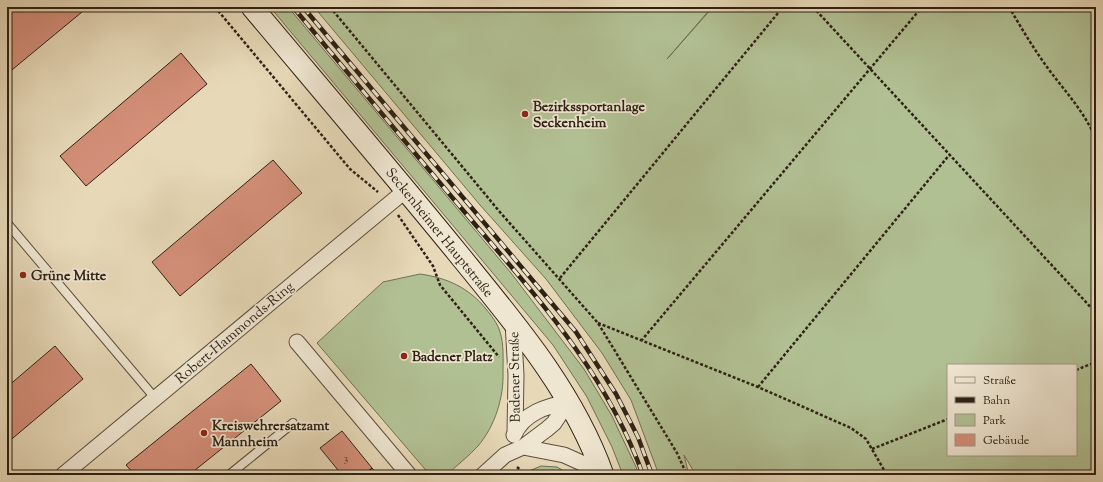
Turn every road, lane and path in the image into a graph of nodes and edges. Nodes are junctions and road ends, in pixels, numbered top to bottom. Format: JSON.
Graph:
{"nodes":[{"id":1,"x":214,"y":7,"type":"edge"},
{"id":2,"x":252,"y":7,"type":"edge"},
{"id":3,"x":330,"y":7,"type":"edge"},
{"id":4,"x":783,"y":7,"type":"edge"},
{"id":5,"x":813,"y":7,"type":"edge"},
{"id":6,"x":922,"y":7,"type":"edge"},
{"id":7,"x":1009,"y":7,"type":"edge"},
{"id":8,"x":870,"y":67,"type":"junction"},
{"id":9,"x":1096,"y":139,"type":"edge"},
{"id":10,"x":950,"y":154,"type":"junction"},
{"id":11,"x":406,"y":190,"type":"junction"},
{"id":12,"x":390,"y":204,"type":"junction"},
{"id":13,"x":7,"y":223,"type":"edge"},
{"id":14,"x":560,"y":278,"type":"junction"},
{"id":15,"x":1096,"y":312,"type":"edge"},
{"id":16,"x":513,"y":322,"type":"junction"},
{"id":17,"x":598,"y":323,"type":"junction"},
{"id":18,"x":641,"y":341,"type":"junction"},
{"id":19,"x":297,"y":342,"type":"dead end"},
{"id":20,"x":1096,"y":362,"type":"edge"},
{"id":21,"x":1077,"y":370,"type":"edge"},
{"id":22,"x":516,"y":375,"type":"junction"},
{"id":23,"x":758,"y":387,"type":"junction"},
{"id":24,"x":155,"y":398,"type":"junction"},
{"id":25,"x":568,"y":402,"type":"junction"},
{"id":26,"x":947,"y":419,"type":"edge"},
{"id":27,"x":293,"y":424,"type":"dead end"},
{"id":28,"x":515,"y":432,"type":"junction"},
{"id":29,"x":523,"y":447,"type":"junction"},
{"id":30,"x":872,"y":449,"type":"junction"},
{"id":31,"x":505,"y":455,"type":"junction"},
{"id":32,"x":65,"y":474,"type":"edge"},
{"id":33,"x":603,"y":474,"type":"edge"},
{"id":34,"x":229,"y":475,"type":"edge"},
{"id":35,"x":409,"y":475,"type":"edge"},
{"id":36,"x":483,"y":475,"type":"edge"},
{"id":37,"x":687,"y":475,"type":"edge"},
{"id":38,"x":887,"y":475,"type":"edge"}],
"edges":[{"from":1,"to":12,"type":"path"},
{"from":2,"to":11,"type":"main road","name":"Seckenheimer Hauptstraße"},
{"from":3,"to":14,"type":"path"},
{"from":4,"to":14,"type":"path"},
{"from":5,"to":8,"type":"path"},
{"from":6,"to":8,"type":"path"},
{"from":7,"to":9,"type":"path"},
{"from":8,"to":10,"type":"path"},
{"from":8,"to":18,"type":"path"},
{"from":10,"to":15,"type":"path"},
{"from":10,"to":23,"type":"path"},
{"from":11,"to":12,"type":"street","name":"Robert-Hammonds-Ring"},
{"from":11,"to":16,"type":"main road","name":"Seckenheimer Hauptstraße"},
{"from":12,"to":22,"type":"path"},
{"from":12,"to":24,"type":"street","name":"Robert-Hammonds-Ring"},
{"from":13,"to":24,"type":"lane"},
{"from":14,"to":17,"type":"path"},
{"from":16,"to":22,"type":"street","name":"Badener Straße"},
{"from":16,"to":25,"type":"main road","name":"Seckenheimer Hauptstraße"},
{"from":17,"to":18,"type":"path"},
{"from":17,"to":37,"type":"path"},
{"from":18,"to":23,"type":"path"},
{"from":19,"to":35,"type":"street"},
{"from":20,"to":21,"type":"path"},
{"from":22,"to":28,"type":"street","name":"Badener Straße"},
{"from":23,"to":30,"type":"path"},
{"from":24,"to":32,"type":"street","name":"Robert-Hammonds-Ring"},
{"from":25,"to":28,"type":"street","name":"Badener Straße"},
{"from":25,"to":29,"type":"street","name":"Badener Straße"},
{"from":25,"to":33,"type":"main road","name":"Seckenheimer Hauptstraße"},
{"from":26,"to":30,"type":"path"},
{"from":27,"to":34,"type":"lane"},
{"from":28,"to":31,"type":"street","name":"Badener Straße"},
{"from":29,"to":31,"type":"street","name":"Badener Straße"},
{"from":29,"to":33,"type":"street"},
{"from":30,"to":38,"type":"path"},
{"from":31,"to":36,"type":"street","name":"Badener Straße"}]}
